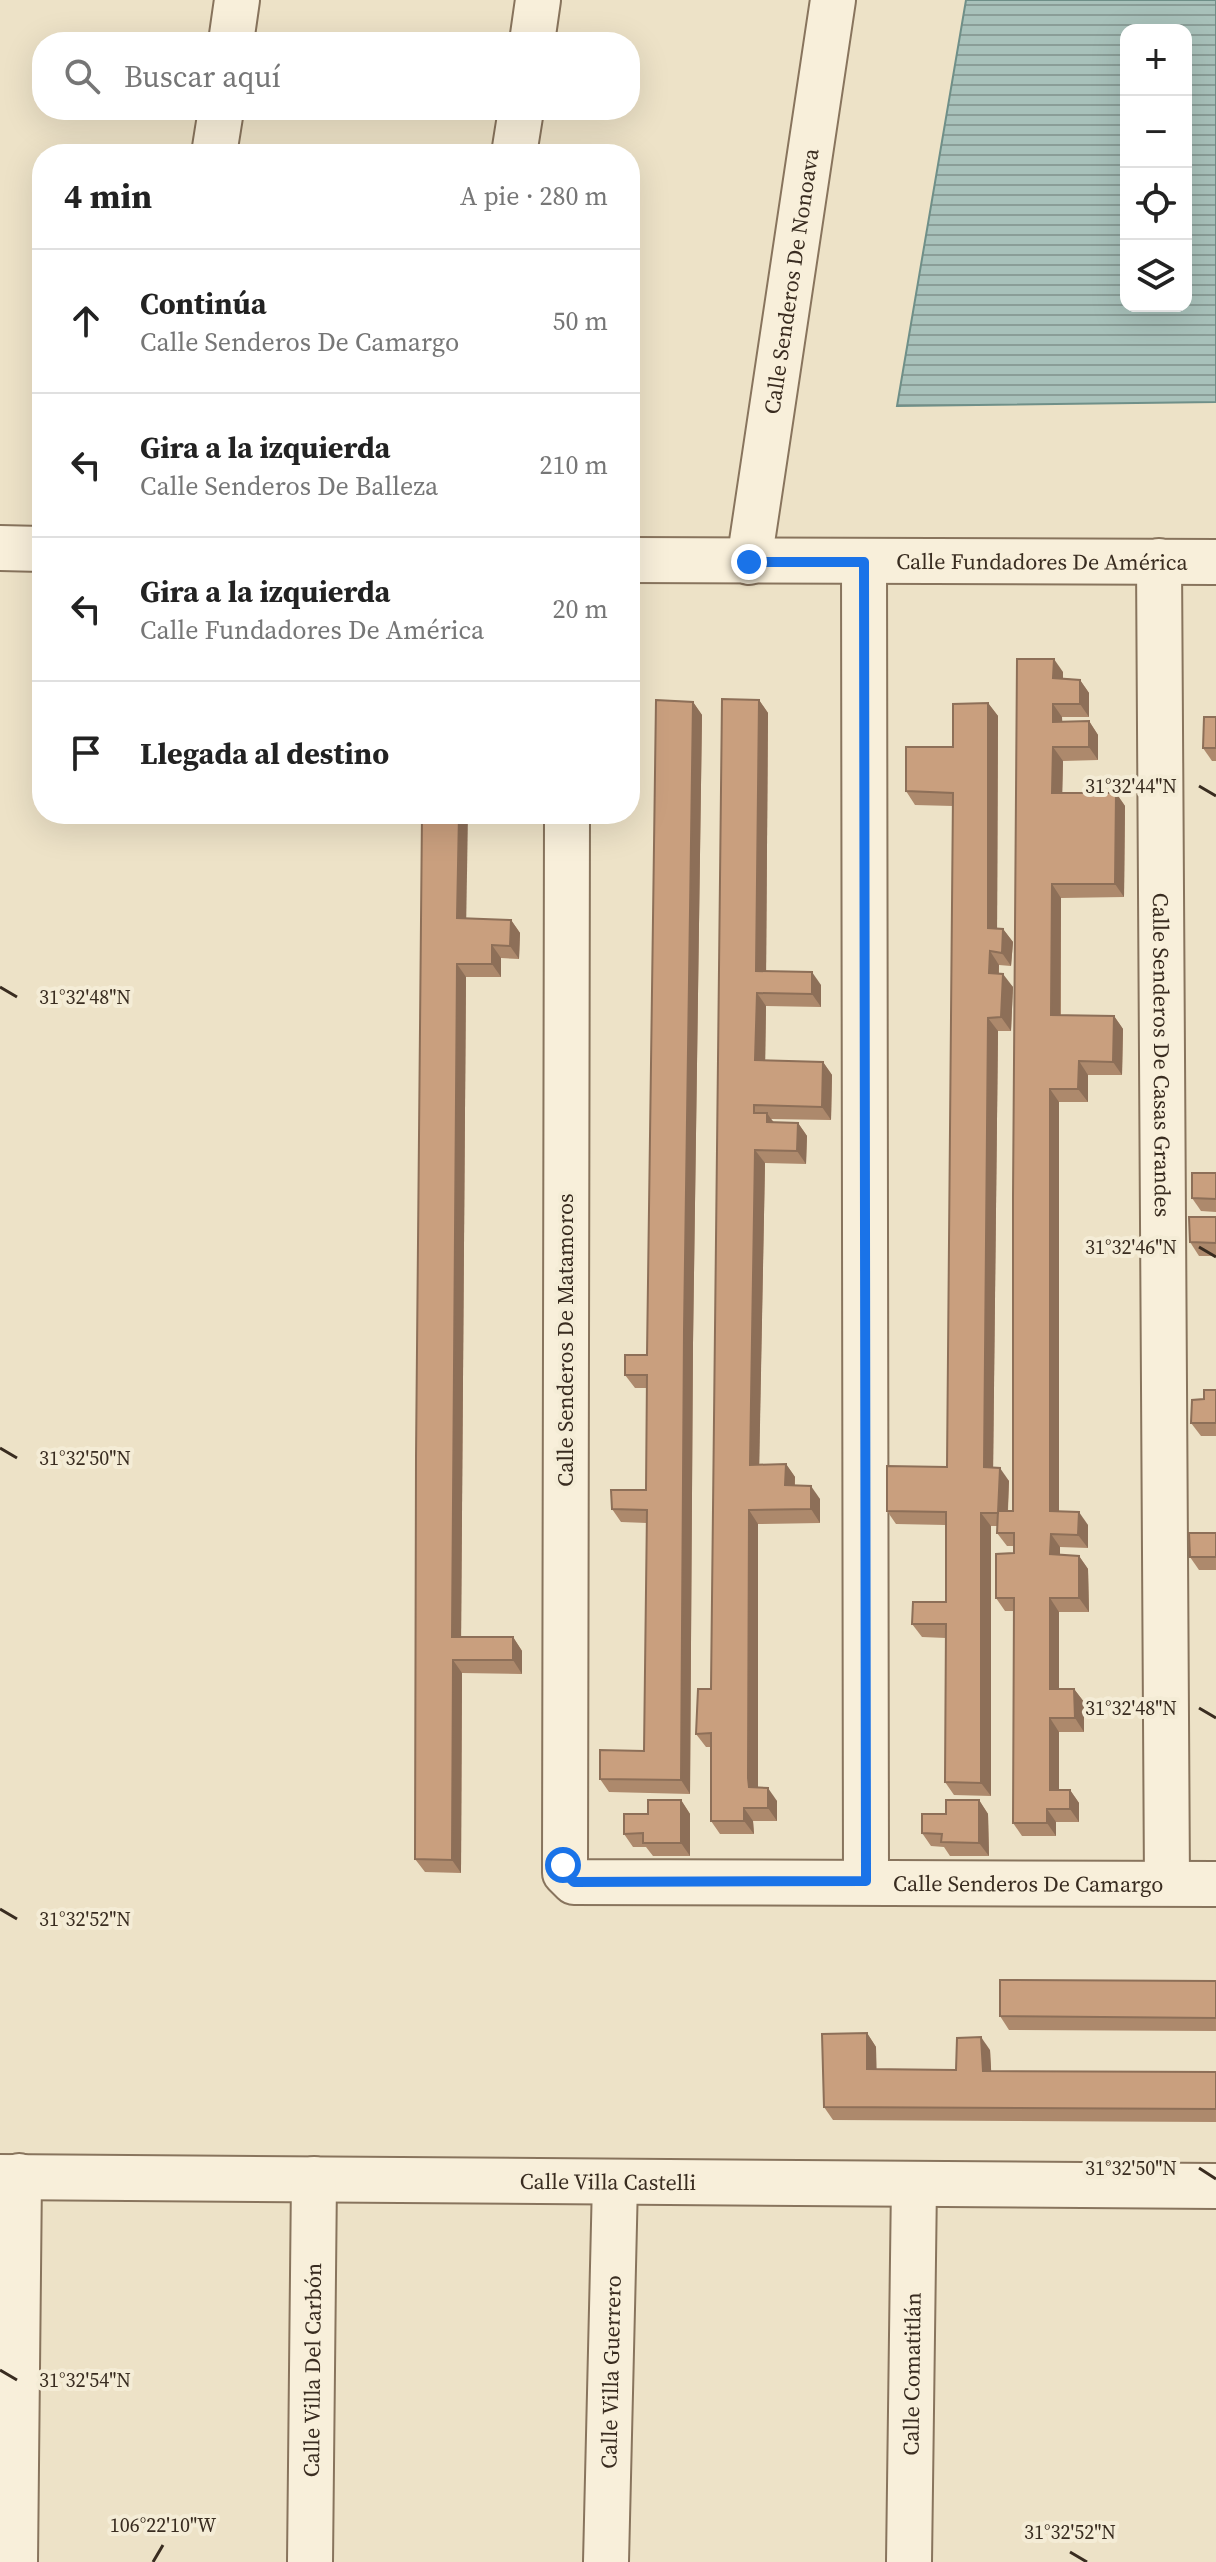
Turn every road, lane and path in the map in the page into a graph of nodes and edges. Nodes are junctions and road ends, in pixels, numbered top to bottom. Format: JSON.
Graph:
{"nodes":[{"id":1,"x":237,"y":0,"type":"edge"},
{"id":2,"x":538,"y":0,"type":"edge"},
{"id":3,"x":833,"y":0,"type":"edge"},
{"id":4,"x":232,"y":32,"type":"edge"},
{"id":5,"x":533,"y":32,"type":"edge"},
{"id":6,"x":219,"y":120,"type":"edge"},
{"id":7,"x":519,"y":120,"type":"edge"},
{"id":8,"x":216,"y":144,"type":"edge"},
{"id":9,"x":516,"y":144,"type":"edge"},
{"id":10,"x":0,"y":548,"type":"edge"},
{"id":11,"x":32,"y":549,"type":"edge"},
{"id":12,"x":640,"y":560,"type":"edge"},
{"id":13,"x":1159,"y":561,"type":"junction"},
{"id":14,"x":749,"y":562,"type":"junction"},
{"id":15,"x":864,"y":562,"type":"junction"},
{"id":16,"x":1216,"y":562,"type":"edge"},
{"id":17,"x":567,"y":824,"type":"edge"},
{"id":18,"x":563,"y":1865,"type":"joint"},
{"id":19,"x":866,"y":1881,"type":"junction"},
{"id":20,"x":1167,"y":1883,"type":"junction"},
{"id":21,"x":1216,"y":1884,"type":"edge"},
{"id":22,"x":10,"y":2176,"type":"edge"},
{"id":23,"x":314,"y":2179,"type":"junction"},
{"id":24,"x":615,"y":2182,"type":"junction"},
{"id":25,"x":914,"y":2184,"type":"junction"},
{"id":26,"x":1216,"y":2186,"type":"edge"},
{"id":27,"x":15,"y":2562,"type":"edge"},
{"id":28,"x":310,"y":2562,"type":"edge"},
{"id":29,"x":606,"y":2562,"type":"edge"},
{"id":30,"x":909,"y":2562,"type":"edge"}],
"edges":[{"from":1,"to":4,"type":"street"},
{"from":2,"to":5,"type":"street"},
{"from":3,"to":14,"type":"street","name":"Calle Senderos De Nonoava"},
{"from":6,"to":8,"type":"street"},
{"from":7,"to":9,"type":"street"},
{"from":10,"to":11,"type":"street"},
{"from":12,"to":14,"type":"street","name":"Calle Fundadores De América"},
{"from":13,"to":15,"type":"street","name":"Calle Fundadores De América"},
{"from":13,"to":16,"type":"street","name":"Calle Fundadores De América"},
{"from":13,"to":20,"type":"street","name":"Calle Senderos De Casas Grandes"},
{"from":14,"to":15,"type":"street","name":"Calle Fundadores De América"},
{"from":15,"to":19,"type":"street"},
{"from":17,"to":18,"type":"street","name":"Calle Senderos De Matamoros"},
{"from":18,"to":19,"type":"street","name":"Calle Senderos De Camargo"},
{"from":19,"to":20,"type":"street","name":"Calle Senderos De Camargo"},
{"from":20,"to":21,"type":"street","name":"Calle Senderos De Camargo"},
{"from":22,"to":23,"type":"street","name":"Calle Villa Castelli"},
{"from":22,"to":27,"type":"street"},
{"from":23,"to":24,"type":"street","name":"Calle Villa Castelli"},
{"from":23,"to":28,"type":"street","name":"Calle Villa Del Carbón"},
{"from":24,"to":25,"type":"street","name":"Calle Villa Castelli"},
{"from":24,"to":29,"type":"street","name":"Calle Villa Guerrero"},
{"from":25,"to":26,"type":"street","name":"Calle Villa Castelli"},
{"from":25,"to":30,"type":"street","name":"Calle Comatitlán"}]}
